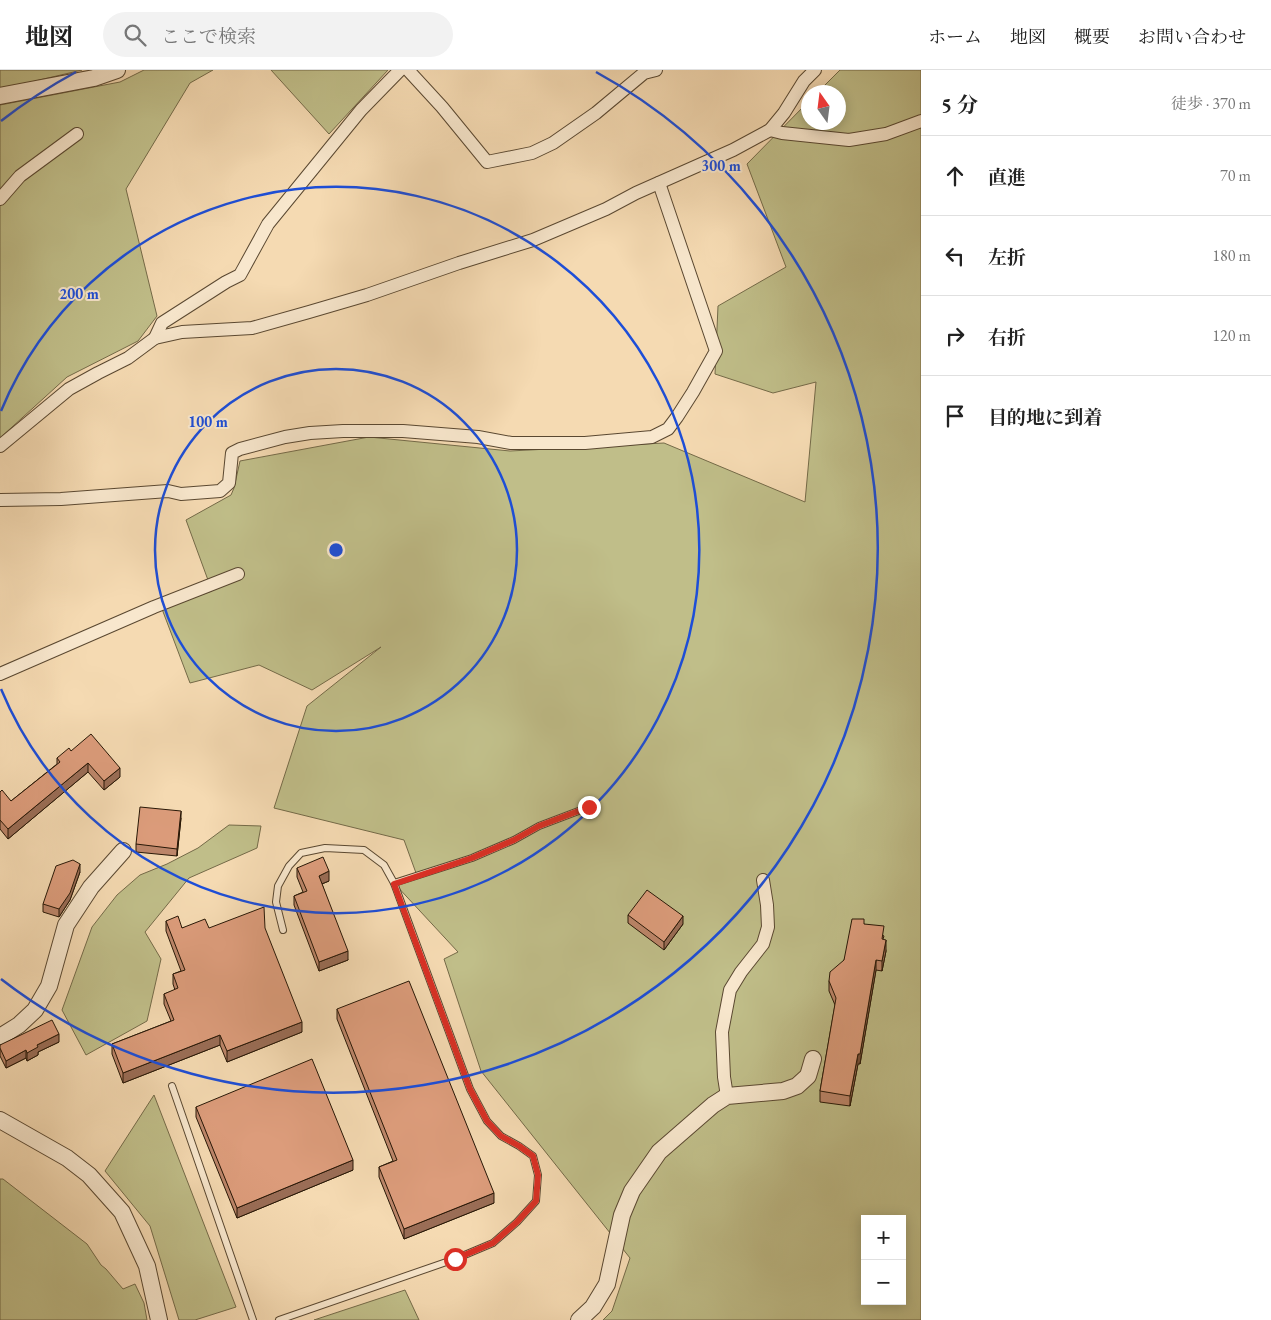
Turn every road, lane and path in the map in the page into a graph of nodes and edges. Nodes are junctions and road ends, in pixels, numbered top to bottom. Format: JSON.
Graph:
{"nodes":[{"id":1,"x":117,"y":70,"type":"edge"},
{"id":2,"x":400,"y":70,"type":"edge"},
{"id":3,"x":408,"y":70,"type":"edge"},
{"id":4,"x":656,"y":70,"type":"edge"},
{"id":5,"x":815,"y":70,"type":"edge"},
{"id":6,"x":0,"y":96,"type":"edge"},
{"id":7,"x":921,"y":121,"type":"edge"},
{"id":8,"x":770,"y":130,"type":"junction"},
{"id":9,"x":77,"y":134,"type":"dead end"},
{"id":10,"x":659,"y":183,"type":"junction"},
{"id":11,"x":0,"y":199,"type":"edge"},
{"id":12,"x":155,"y":338,"type":"junction"},
{"id":13,"x":0,"y":446,"type":"edge"},
{"id":14,"x":0,"y":500,"type":"edge"},
{"id":15,"x":238,"y":574,"type":"dead end"},
{"id":16,"x":0,"y":674,"type":"edge"},
{"id":17,"x":589,"y":807,"type":"dead end"},
{"id":18,"x":123,"y":851,"type":"dead end"},
{"id":19,"x":763,"y":880,"type":"dead end"},
{"id":20,"x":394,"y":884,"type":"junction"},
{"id":21,"x":282,"y":930,"type":"dead end"},
{"id":22,"x":0,"y":1037,"type":"edge"},
{"id":23,"x":813,"y":1058,"type":"dead end"},
{"id":24,"x":172,"y":1086,"type":"dead end"},
{"id":25,"x":727,"y":1096,"type":"junction"},
{"id":26,"x":0,"y":1120,"type":"edge"},
{"id":27,"x":159,"y":1320,"type":"edge"},
{"id":28,"x":253,"y":1320,"type":"edge"},
{"id":29,"x":279,"y":1320,"type":"edge"},
{"id":30,"x":579,"y":1320,"type":"edge"}],
"edges":[{"from":1,"to":6,"type":"street"},
{"from":2,"to":12,"type":"street"},
{"from":3,"to":4,"type":"street"},
{"from":5,"to":8,"type":"street"},
{"from":7,"to":8,"type":"street"},
{"from":8,"to":10,"type":"street"},
{"from":9,"to":11,"type":"street"},
{"from":10,"to":12,"type":"street"},
{"from":10,"to":14,"type":"street"},
{"from":12,"to":13,"type":"street"},
{"from":15,"to":16,"type":"street"},
{"from":17,"to":20,"type":"lane"},
{"from":18,"to":22,"type":"street"},
{"from":19,"to":25,"type":"street"},
{"from":20,"to":21,"type":"lane"},
{"from":20,"to":29,"type":"lane"},
{"from":23,"to":25,"type":"street"},
{"from":24,"to":28,"type":"lane"},
{"from":25,"to":30,"type":"street"},
{"from":26,"to":27,"type":"street"}]}
